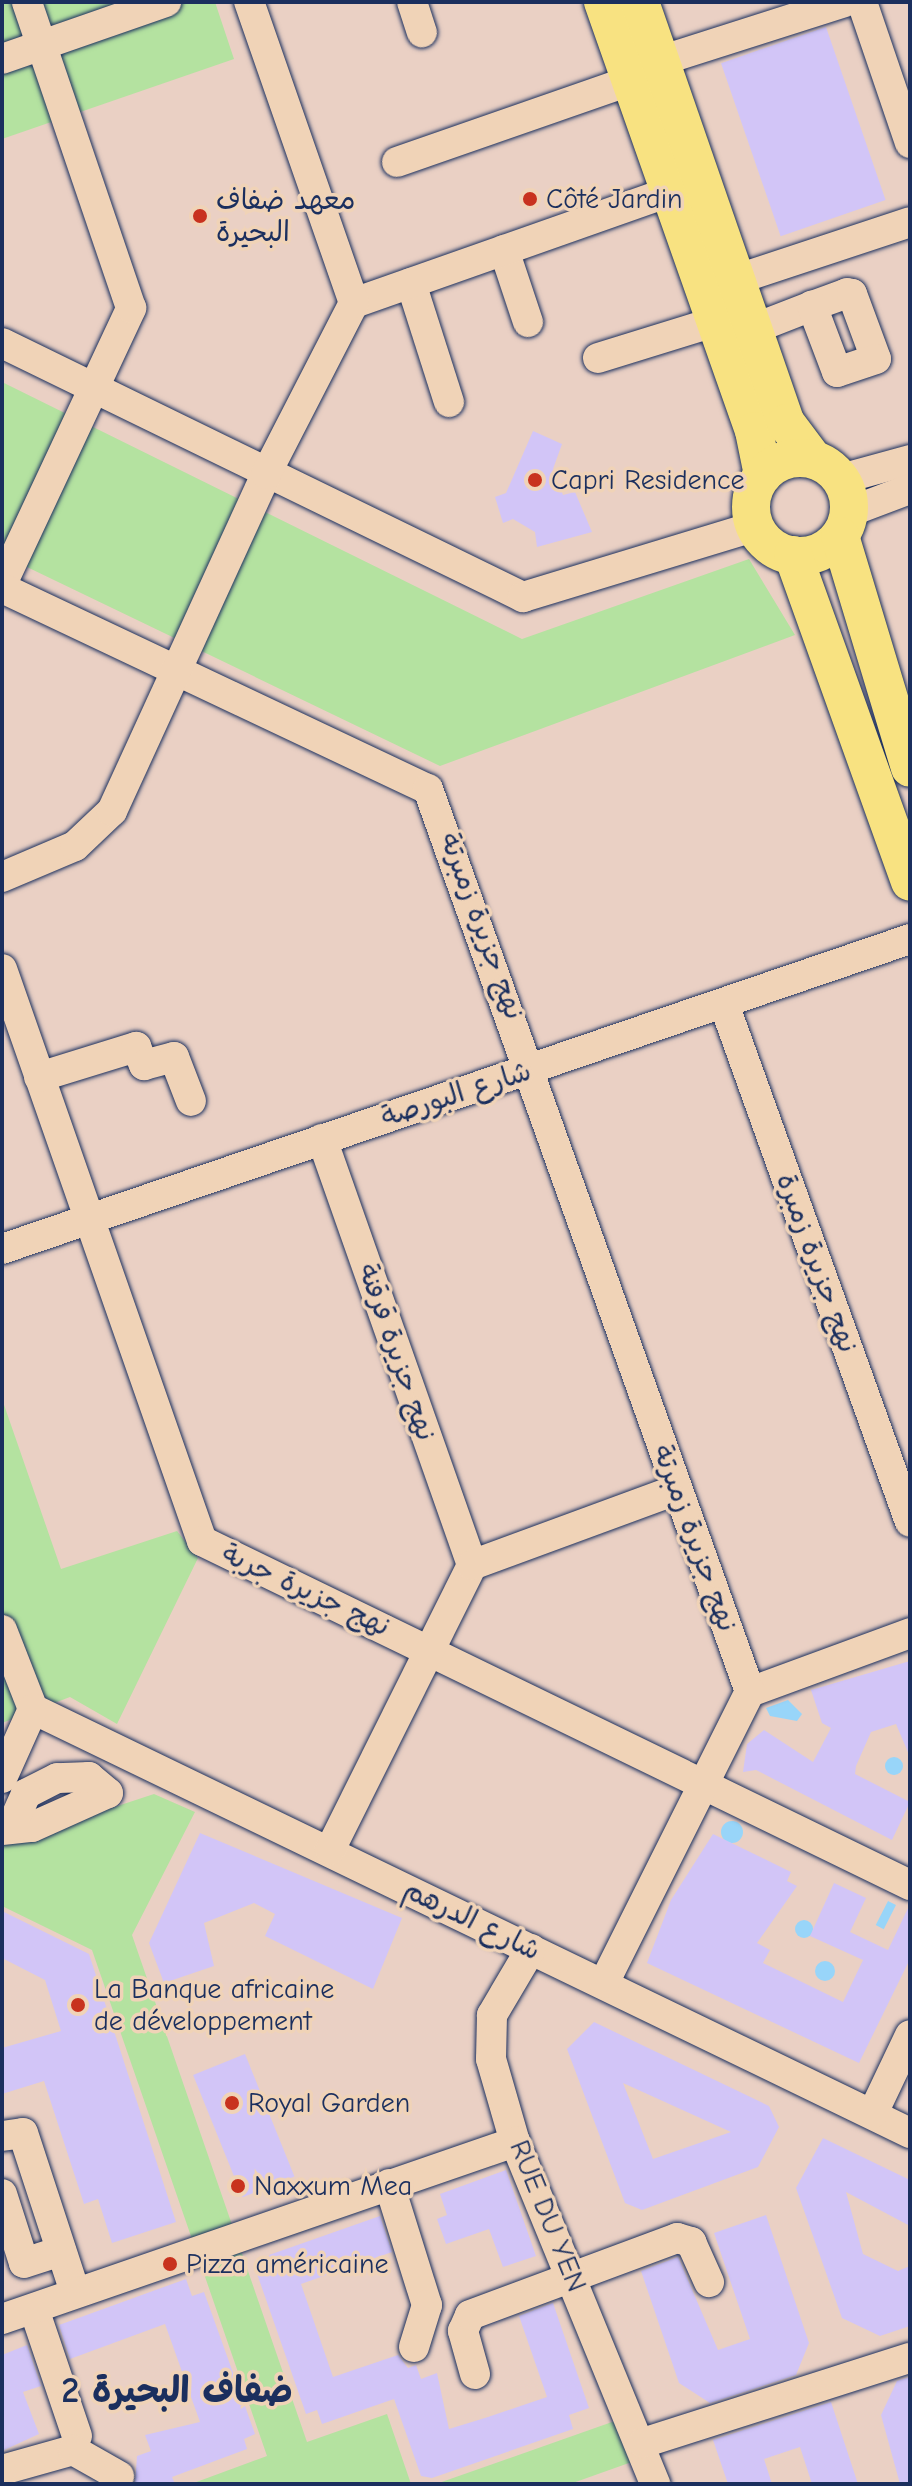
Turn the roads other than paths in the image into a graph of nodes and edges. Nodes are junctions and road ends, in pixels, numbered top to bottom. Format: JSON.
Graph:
{"nodes":[{"id":1,"x":27,"y":2,"type":"edge"},
{"id":2,"x":166,"y":2,"type":"edge"},
{"id":3,"x":249,"y":2,"type":"edge"},
{"id":4,"x":412,"y":2,"type":"edge"},
{"id":5,"x":603,"y":2,"type":"edge"},
{"id":6,"x":640,"y":2,"type":"edge"},
{"id":7,"x":845,"y":2,"type":"edge"},
{"id":8,"x":862,"y":2,"type":"edge"},
{"id":9,"x":422,"y":32,"type":"dead end"},
{"id":10,"x":41,"y":45,"type":"junction"},
{"id":11,"x":2,"y":59,"type":"edge"},
{"id":12,"x":644,"y":71,"type":"junction"},
{"id":13,"x":910,"y":143,"type":"edge"},
{"id":14,"x":397,"y":162,"type":"dead end"},
{"id":15,"x":684,"y":186,"type":"junction"},
{"id":16,"x":910,"y":222,"type":"edge"},
{"id":17,"x":504,"y":250,"type":"junction"},
{"id":18,"x":735,"y":280,"type":"junction"},
{"id":19,"x":411,"y":283,"type":"junction"},
{"id":20,"x":354,"y":303,"type":"junction"},
{"id":21,"x":812,"y":306,"type":"dead end"},
{"id":22,"x":528,"y":322,"type":"dead end"},
{"id":23,"x":714,"y":322,"type":"junction"},
{"id":24,"x":753,"y":329,"type":"junction"},
{"id":25,"x":2,"y":343,"type":"edge"},
{"id":26,"x":598,"y":358,"type":"dead end"},
{"id":27,"x":93,"y":388,"type":"junction"},
{"id":28,"x":449,"y":402,"type":"dead end"},
{"id":29,"x":910,"y":460,"type":"edge"},
{"id":30,"x":266,"y":474,"type":"junction"},
{"id":31,"x":763,"y":475,"type":"junction"},
{"id":32,"x":910,"y":489,"type":"edge"},
{"id":33,"x":836,"y":497,"type":"junction"},
{"id":34,"x":756,"y":526,"type":"junction"},
{"id":35,"x":793,"y":555,"type":"junction"},
{"id":36,"x":2,"y":586,"type":"edge"},
{"id":37,"x":180,"y":672,"type":"junction"},
{"id":38,"x":910,"y":768,"type":"edge"},
{"id":39,"x":2,"y":877,"type":"edge"},
{"id":40,"x":910,"y":882,"type":"edge"},
{"id":41,"x":910,"y":939,"type":"edge"},
{"id":42,"x":2,"y":969,"type":"edge"},
{"id":43,"x":724,"y":1004,"type":"junction"},
{"id":44,"x":534,"y":1069,"type":"junction"},
{"id":45,"x":39,"y":1077,"type":"junction"},
{"id":46,"x":191,"y":1101,"type":"dead end"},
{"id":47,"x":322,"y":1139,"type":"junction"},
{"id":48,"x":88,"y":1219,"type":"junction"},
{"id":49,"x":2,"y":1249,"type":"edge"},
{"id":50,"x":676,"y":1490,"type":"junction"},
{"id":51,"x":910,"y":1522,"type":"edge"},
{"id":52,"x":472,"y":1565,"type":"junction"},
{"id":53,"x":2,"y":1630,"type":"edge"},
{"id":54,"x":910,"y":1633,"type":"edge"},
{"id":55,"x":428,"y":1647,"type":"junction"},
{"id":56,"x":750,"y":1692,"type":"junction"},
{"id":57,"x":33,"y":1709,"type":"junction"},
{"id":58,"x":108,"y":1744,"type":"junction"},
{"id":59,"x":2,"y":1778,"type":"edge"},
{"id":60,"x":705,"y":1788,"type":"junction"},
{"id":61,"x":7,"y":1828,"type":"edge"},
{"id":62,"x":330,"y":1850,"type":"junction"},
{"id":63,"x":910,"y":1885,"type":"edge"},
{"id":64,"x":531,"y":1949,"type":"junction"},
{"id":65,"x":604,"y":1983,"type":"junction"},
{"id":66,"x":910,"y":2035,"type":"edge"},
{"id":67,"x":873,"y":2113,"type":"junction"},
{"id":68,"x":910,"y":2133,"type":"edge"},
{"id":69,"x":2,"y":2136,"type":"edge"},
{"id":70,"x":515,"y":2142,"type":"junction"},
{"id":71,"x":389,"y":2184,"type":"junction"},
{"id":72,"x":2,"y":2194,"type":"edge"},
{"id":73,"x":61,"y":2251,"type":"junction"},
{"id":74,"x":573,"y":2279,"type":"junction"},
{"id":75,"x":709,"y":2282,"type":"dead end"},
{"id":76,"x":75,"y":2292,"type":"junction"},
{"id":77,"x":34,"y":2309,"type":"junction"},
{"id":78,"x":2,"y":2319,"type":"edge"},
{"id":79,"x":414,"y":2347,"type":"dead end"},
{"id":80,"x":910,"y":2358,"type":"edge"},
{"id":81,"x":475,"y":2374,"type":"dead end"},
{"id":82,"x":77,"y":2436,"type":"dead end"},
{"id":83,"x":643,"y":2443,"type":"junction"},
{"id":84,"x":2,"y":2470,"type":"edge"},
{"id":85,"x":119,"y":2476,"type":"dead end"},
{"id":86,"x":655,"y":2484,"type":"edge"}],
"edges":[{"from":1,"to":10,"type":"street"},
{"from":2,"to":10,"type":"street"},
{"from":3,"to":20,"type":"street"},
{"from":4,"to":9,"type":"street"},
{"from":5,"to":12,"type":"main road"},
{"from":6,"to":12,"type":"main road"},
{"from":7,"to":12,"type":"street"},
{"from":8,"to":13,"type":"street"},
{"from":10,"to":11,"type":"street"},
{"from":10,"to":27,"type":"street"},
{"from":12,"to":14,"type":"street"},
{"from":12,"to":15,"type":"main road"},
{"from":15,"to":17,"type":"street"},
{"from":15,"to":18,"type":"main road"},
{"from":15,"to":23,"type":"main road"},
{"from":16,"to":18,"type":"street"},
{"from":17,"to":19,"type":"street"},
{"from":17,"to":22,"type":"street"},
{"from":18,"to":24,"type":"main road"},
{"from":19,"to":20,"type":"street"},
{"from":19,"to":28,"type":"street"},
{"from":20,"to":30,"type":"street"},
{"from":21,"to":24,"type":"street"},
{"from":23,"to":26,"type":"street"},
{"from":23,"to":31,"type":"main road"},
{"from":24,"to":33,"type":"main road"},
{"from":25,"to":27,"type":"street"},
{"from":27,"to":30,"type":"street"},
{"from":27,"to":36,"type":"street"},
{"from":29,"to":33,"type":"street"},
{"from":30,"to":34,"type":"street"},
{"from":30,"to":37,"type":"street"},
{"from":31,"to":33,"type":"main road"},
{"from":31,"to":34,"type":"main road"},
{"from":32,"to":33,"type":"street"},
{"from":33,"to":35,"type":"main road"},
{"from":33,"to":38,"type":"main road"},
{"from":34,"to":35,"type":"main road"},
{"from":35,"to":40,"type":"main road"},
{"from":36,"to":37,"type":"street","name":"نهج جزيرة زمبرتة"},
{"from":37,"to":39,"type":"street"},
{"from":37,"to":44,"type":"street","name":"نهج جزيرة زمبرتة"},
{"from":41,"to":43,"type":"street","name":"شارع البورصة"},
{"from":42,"to":45,"type":"street","name":"نهج جزيرة جربة"},
{"from":43,"to":44,"type":"street","name":"شارع البورصة"},
{"from":43,"to":51,"type":"street","name":"نهج جزيرة زمبرة"},
{"from":44,"to":47,"type":"street","name":"شارع البورصة"},
{"from":44,"to":50,"type":"street","name":"نهج جزيرة زمبرتة"},
{"from":45,"to":46,"type":"street"},
{"from":45,"to":48,"type":"street","name":"نهج جزيرة جربة"},
{"from":47,"to":48,"type":"street","name":"شارع البورصة"},
{"from":47,"to":52,"type":"street","name":"نهج جزيرة قرقنة"},
{"from":48,"to":49,"type":"street","name":"شارع البورصة"},
{"from":48,"to":55,"type":"street","name":"نهج جزيرة جربة"},
{"from":50,"to":52,"type":"street"},
{"from":50,"to":56,"type":"street","name":"نهج جزيرة زمبرتة"},
{"from":52,"to":55,"type":"street"},
{"from":53,"to":57,"type":"street"},
{"from":54,"to":56,"type":"street"},
{"from":55,"to":60,"type":"street","name":"نهج جزيرة جربة"},
{"from":55,"to":62,"type":"street"},
{"from":56,"to":60,"type":"street"},
{"from":57,"to":58,"type":"street","name":"شارع الدرهم"},
{"from":57,"to":59,"type":"street"},
{"from":58,"to":61,"type":"street"},
{"from":58,"to":62,"type":"street","name":"شارع الدرهم"},
{"from":60,"to":63,"type":"street","name":"نهج جزيرة جربة"},
{"from":60,"to":65,"type":"street"},
{"from":62,"to":64,"type":"street","name":"شارع الدرهم"},
{"from":64,"to":65,"type":"street","name":"شارع الدرهم"},
{"from":64,"to":70,"type":"street","name":"RUE DU YEN"},
{"from":65,"to":67,"type":"street","name":"شارع الدرهم"},
{"from":66,"to":67,"type":"street"},
{"from":67,"to":68,"type":"street","name":"شارع الدرهم"},
{"from":69,"to":73,"type":"street"},
{"from":70,"to":71,"type":"street"},
{"from":70,"to":74,"type":"street","name":"RUE DU YEN"},
{"from":71,"to":76,"type":"street"},
{"from":71,"to":79,"type":"street"},
{"from":72,"to":73,"type":"street"},
{"from":73,"to":76,"type":"street"},
{"from":74,"to":75,"type":"street"},
{"from":74,"to":81,"type":"street"},
{"from":74,"to":83,"type":"street","name":"RUE DU YEN"},
{"from":76,"to":77,"type":"street"},
{"from":77,"to":78,"type":"street"},
{"from":77,"to":82,"type":"street"},
{"from":80,"to":83,"type":"street"},
{"from":83,"to":86,"type":"street","name":"RUE DU YEN"},
{"from":84,"to":85,"type":"street"}]}
